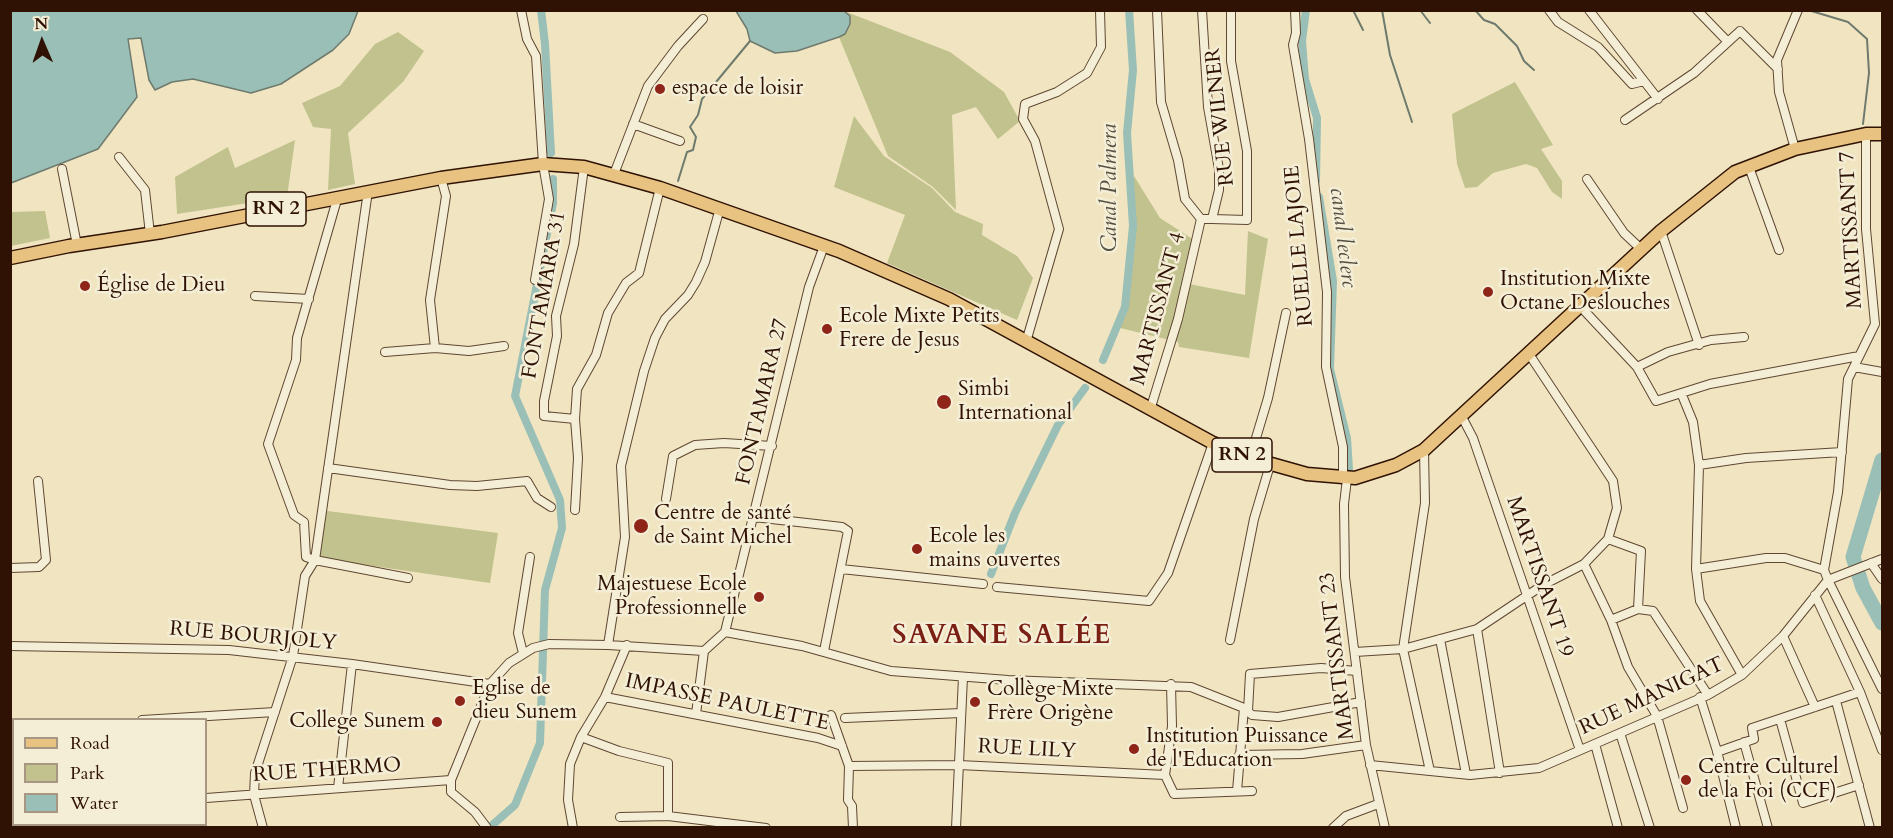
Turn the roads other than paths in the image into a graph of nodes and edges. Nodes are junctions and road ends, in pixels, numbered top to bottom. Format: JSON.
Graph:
{"nodes":[{"id":1,"x":521,"y":10,"type":"edge"},
{"id":2,"x":1100,"y":10,"type":"edge"},
{"id":3,"x":1157,"y":10,"type":"edge"},
{"id":4,"x":1202,"y":10,"type":"edge"},
{"id":5,"x":1231,"y":10,"type":"edge"},
{"id":6,"x":1295,"y":10,"type":"edge"},
{"id":7,"x":1549,"y":10,"type":"edge"},
{"id":8,"x":1589,"y":10,"type":"edge"},
{"id":9,"x":1697,"y":10,"type":"edge"},
{"id":10,"x":1798,"y":10,"type":"edge"},
{"id":11,"x":703,"y":19,"type":"dead end"},
{"id":12,"x":1728,"y":42,"type":"junction"},
{"id":13,"x":1779,"y":69,"type":"junction"},
{"id":14,"x":1644,"y":81,"type":"junction"},
{"id":15,"x":1658,"y":99,"type":"junction"},
{"id":16,"x":1625,"y":120,"type":"dead end"},
{"id":17,"x":633,"y":124,"type":"junction"},
{"id":18,"x":1866,"y":134,"type":"junction"},
{"id":19,"x":1882,"y":134,"type":"edge"},
{"id":20,"x":680,"y":141,"type":"dead end"},
{"id":21,"x":1795,"y":149,"type":"junction"},
{"id":22,"x":119,"y":157,"type":"dead end"},
{"id":23,"x":543,"y":164,"type":"junction"},
{"id":24,"x":584,"y":167,"type":"junction"},
{"id":25,"x":1749,"y":167,"type":"junction"},
{"id":26,"x":62,"y":169,"type":"dead end"},
{"id":27,"x":614,"y":174,"type":"junction"},
{"id":28,"x":441,"y":178,"type":"junction"},
{"id":29,"x":1587,"y":179,"type":"dead end"},
{"id":30,"x":660,"y":188,"type":"junction"},
{"id":31,"x":368,"y":191,"type":"junction"},
{"id":32,"x":338,"y":196,"type":"junction"},
{"id":33,"x":720,"y":208,"type":"junction"},
{"id":34,"x":1202,"y":219,"type":"junction"},
{"id":35,"x":1212,"y":219,"type":"junction"},
{"id":36,"x":1660,"y":231,"type":"junction"},
{"id":37,"x":150,"y":234,"type":"junction"},
{"id":38,"x":77,"y":245,"type":"junction"},
{"id":39,"x":824,"y":246,"type":"junction"},
{"id":40,"x":1641,"y":249,"type":"junction"},
{"id":41,"x":1779,"y":250,"type":"dead end"},
{"id":42,"x":10,"y":258,"type":"edge"},
{"id":43,"x":535,"y":280,"type":"dead end"},
{"id":44,"x":255,"y":296,"type":"dead end"},
{"id":45,"x":309,"y":299,"type":"junction"},
{"id":46,"x":1579,"y":306,"type":"junction"},
{"id":47,"x":1286,"y":313,"type":"dead end"},
{"id":48,"x":1879,"y":325,"type":"edge"},
{"id":49,"x":1744,"y":337,"type":"dead end"},
{"id":50,"x":1026,"y":342,"type":"junction"},
{"id":51,"x":1699,"y":345,"type":"junction"},
{"id":52,"x":504,"y":346,"type":"dead end"},
{"id":53,"x":435,"y":348,"type":"junction"},
{"id":54,"x":385,"y":352,"type":"dead end"},
{"id":55,"x":1529,"y":354,"type":"junction"},
{"id":56,"x":1859,"y":356,"type":"junction"},
{"id":57,"x":1636,"y":367,"type":"junction"},
{"id":58,"x":1854,"y":367,"type":"junction"},
{"id":59,"x":1882,"y":372,"type":"edge"},
{"id":60,"x":1682,"y":395,"type":"junction"},
{"id":61,"x":1151,"y":407,"type":"junction"},
{"id":62,"x":1462,"y":417,"type":"junction"},
{"id":63,"x":575,"y":419,"type":"junction"},
{"id":64,"x":1213,"y":443,"type":"junction"},
{"id":65,"x":771,"y":446,"type":"junction"},
{"id":66,"x":1424,"y":450,"type":"junction"},
{"id":67,"x":1842,"y":452,"type":"junction"},
{"id":68,"x":1250,"y":458,"type":"junction"},
{"id":69,"x":1270,"y":465,"type":"junction"},
{"id":70,"x":1699,"y":465,"type":"junction"},
{"id":71,"x":327,"y":468,"type":"junction"},
{"id":72,"x":1345,"y":479,"type":"junction"},
{"id":73,"x":38,"y":481,"type":"dead end"},
{"id":74,"x":666,"y":499,"type":"dead end"},
{"id":75,"x":551,"y":507,"type":"dead end"},
{"id":76,"x":575,"y":510,"type":"dead end"},
{"id":77,"x":754,"y":517,"type":"junction"},
{"id":78,"x":1608,"y":539,"type":"junction"},
{"id":79,"x":530,"y":557,"type":"dead end"},
{"id":80,"x":1882,"y":559,"type":"edge"},
{"id":81,"x":315,"y":560,"type":"junction"},
{"id":82,"x":1871,"y":563,"type":"junction"},
{"id":83,"x":1584,"y":564,"type":"junction"},
{"id":84,"x":10,"y":568,"type":"edge"},
{"id":85,"x":841,"y":569,"type":"junction"},
{"id":86,"x":1696,"y":569,"type":"junction"},
{"id":87,"x":1824,"y":570,"type":"junction"},
{"id":88,"x":408,"y":578,"type":"dead end"},
{"id":89,"x":1882,"y":579,"type":"edge"},
{"id":90,"x":1828,"y":580,"type":"junction"},
{"id":91,"x":983,"y":584,"type":"dead end"},
{"id":92,"x":997,"y":587,"type":"dead end"},
{"id":93,"x":1815,"y":595,"type":"junction"},
{"id":94,"x":1527,"y":597,"type":"junction"},
{"id":95,"x":1638,"y":609,"type":"junction"},
{"id":96,"x":1611,"y":620,"type":"junction"},
{"id":97,"x":1477,"y":629,"type":"junction"},
{"id":98,"x":725,"y":633,"type":"junction"},
{"id":99,"x":1783,"y":636,"type":"junction"},
{"id":100,"x":1440,"y":639,"type":"junction"},
{"id":101,"x":1230,"y":640,"type":"dead end"},
{"id":102,"x":608,"y":645,"type":"junction"},
{"id":103,"x":627,"y":645,"type":"junction"},
{"id":104,"x":10,"y":646,"type":"edge"},
{"id":105,"x":1403,"y":649,"type":"junction"},
{"id":106,"x":704,"y":651,"type":"junction"},
{"id":107,"x":824,"y":651,"type":"junction"},
{"id":108,"x":1355,"y":652,"type":"junction"},
{"id":109,"x":523,"y":653,"type":"junction"},
{"id":110,"x":293,"y":656,"type":"junction"},
{"id":111,"x":352,"y":664,"type":"junction"},
{"id":112,"x":1357,"y":671,"type":"junction"},
{"id":113,"x":1742,"y":675,"type":"junction"},
{"id":114,"x":963,"y":677,"type":"junction"},
{"id":115,"x":490,"y":684,"type":"junction"},
{"id":116,"x":1171,"y":684,"type":"junction"},
{"id":117,"x":1882,"y":689,"type":"edge"},
{"id":118,"x":1860,"y":692,"type":"junction"},
{"id":119,"x":1704,"y":696,"type":"junction"},
{"id":120,"x":605,"y":697,"type":"junction"},
{"id":121,"x":1836,"y":701,"type":"junction"},
{"id":122,"x":1361,"y":702,"type":"junction"},
{"id":123,"x":1815,"y":707,"type":"junction"},
{"id":124,"x":1246,"y":709,"type":"junction"},
{"id":125,"x":275,"y":712,"type":"junction"},
{"id":126,"x":961,"y":713,"type":"junction"},
{"id":127,"x":696,"y":714,"type":"junction"},
{"id":128,"x":831,"y":715,"type":"dead end"},
{"id":129,"x":1658,"y":716,"type":"junction"},
{"id":130,"x":181,"y":718,"type":"edge"},
{"id":131,"x":845,"y":718,"type":"dead end"},
{"id":132,"x":1780,"y":719,"type":"junction"},
{"id":133,"x":1620,"y":733,"type":"junction"},
{"id":134,"x":581,"y":737,"type":"junction"},
{"id":135,"x":1744,"y":742,"type":"junction"},
{"id":136,"x":1594,"y":744,"type":"junction"},
{"id":137,"x":1366,"y":745,"type":"junction"},
{"id":138,"x":842,"y":746,"type":"junction"},
{"id":139,"x":1580,"y":750,"type":"junction"},
{"id":140,"x":1882,"y":750,"type":"edge"},
{"id":141,"x":1717,"y":752,"type":"junction"},
{"id":142,"x":1239,"y":755,"type":"junction"},
{"id":143,"x":959,"y":765,"type":"junction"},
{"id":144,"x":1370,"y":765,"type":"junction"},
{"id":145,"x":849,"y":766,"type":"junction"},
{"id":146,"x":1430,"y":771,"type":"junction"},
{"id":147,"x":1500,"y":773,"type":"junction"},
{"id":148,"x":1466,"y":774,"type":"junction"},
{"id":149,"x":1165,"y":775,"type":"junction"},
{"id":150,"x":452,"y":780,"type":"junction"},
{"id":151,"x":1859,"y":785,"type":"junction"},
{"id":152,"x":338,"y":788,"type":"junction"},
{"id":153,"x":1237,"y":791,"type":"junction"},
{"id":154,"x":1252,"y":791,"type":"dead end"},
{"id":155,"x":254,"y":795,"type":"junction"},
{"id":156,"x":207,"y":798,"type":"edge"},
{"id":157,"x":1378,"y":804,"type":"junction"},
{"id":158,"x":1683,"y":808,"type":"dead end"},
{"id":159,"x":668,"y":816,"type":"junction"},
{"id":160,"x":620,"y":817,"type":"dead end"},
{"id":161,"x":706,"y":824,"type":"edge"},
{"id":162,"x":486,"y":825,"type":"edge"},
{"id":163,"x":263,"y":828,"type":"edge"},
{"id":164,"x":573,"y":828,"type":"edge"},
{"id":165,"x":766,"y":828,"type":"edge"},
{"id":166,"x":853,"y":828,"type":"edge"},
{"id":167,"x":956,"y":828,"type":"edge"},
{"id":168,"x":1333,"y":828,"type":"edge"},
{"id":169,"x":1385,"y":828,"type":"edge"},
{"id":170,"x":1618,"y":828,"type":"edge"},
{"id":171,"x":1650,"y":828,"type":"edge"},
{"id":172,"x":1736,"y":828,"type":"edge"},
{"id":173,"x":1768,"y":828,"type":"edge"},
{"id":174,"x":1870,"y":828,"type":"edge"}],
"edges":[{"from":1,"to":23,"type":"street"},
{"from":2,"to":50,"type":"street"},
{"from":3,"to":34,"type":"street"},
{"from":4,"to":35,"type":"street"},
{"from":5,"to":35,"type":"street","name":"RUE WILNER"},
{"from":6,"to":72,"type":"street","name":"RUELLE LAJOIE"},
{"from":7,"to":14,"type":"street"},
{"from":8,"to":14,"type":"street"},
{"from":9,"to":12,"type":"street"},
{"from":10,"to":13,"type":"street"},
{"from":11,"to":17,"type":"street"},
{"from":12,"to":13,"type":"street"},
{"from":12,"to":15,"type":"street"},
{"from":13,"to":21,"type":"street"},
{"from":14,"to":15,"type":"street"},
{"from":15,"to":16,"type":"street"},
{"from":17,"to":20,"type":"street"},
{"from":17,"to":27,"type":"street"},
{"from":18,"to":19,"type":"main road","number":"RN 2"},
{"from":18,"to":21,"type":"main road","number":"RN 2"},
{"from":18,"to":48,"type":"street","name":"MARTISSANT 7"},
{"from":21,"to":25,"type":"main road","number":"RN 2"},
{"from":22,"to":37,"type":"street"},
{"from":23,"to":24,"type":"main road","number":"RN 2"},
{"from":23,"to":28,"type":"main road","number":"RN 2"},
{"from":23,"to":43,"type":"street"},
{"from":24,"to":27,"type":"main road","number":"RN 2"},
{"from":24,"to":63,"type":"street","name":"FONTAMARA 31"},
{"from":25,"to":36,"type":"main road","number":"RN 2"},
{"from":25,"to":41,"type":"street"},
{"from":26,"to":38,"type":"street"},
{"from":27,"to":30,"type":"main road","number":"RN 2"},
{"from":28,"to":31,"type":"main road","number":"RN 2"},
{"from":28,"to":53,"type":"street"},
{"from":29,"to":40,"type":"street"},
{"from":30,"to":33,"type":"main road","number":"RN 2"},
{"from":30,"to":63,"type":"street"},
{"from":31,"to":32,"type":"main road","number":"RN 2"},
{"from":31,"to":71,"type":"street"},
{"from":32,"to":37,"type":"main road","number":"RN 2"},
{"from":32,"to":45,"type":"street"},
{"from":33,"to":39,"type":"main road","number":"RN 2"},
{"from":33,"to":102,"type":"street"},
{"from":34,"to":35,"type":"street"},
{"from":34,"to":61,"type":"street","name":"MARTISSANT 4"},
{"from":36,"to":40,"type":"main road","number":"RN 2"},
{"from":36,"to":51,"type":"street"},
{"from":37,"to":38,"type":"main road","number":"RN 2"},
{"from":38,"to":42,"type":"main road","number":"RN 2"},
{"from":39,"to":50,"type":"main road","number":"RN 2"},
{"from":39,"to":65,"type":"street","name":"FONTAMARA 27"},
{"from":40,"to":46,"type":"main road","number":"RN 2"},
{"from":44,"to":45,"type":"street"},
{"from":45,"to":81,"type":"street"},
{"from":46,"to":55,"type":"main road","number":"RN 2"},
{"from":46,"to":57,"type":"street"},
{"from":47,"to":68,"type":"street"},
{"from":48,"to":56,"type":"street"},
{"from":49,"to":51,"type":"street"},
{"from":50,"to":61,"type":"main road","number":"RN 2"},
{"from":51,"to":57,"type":"street"},
{"from":52,"to":53,"type":"street"},
{"from":53,"to":54,"type":"street"},
{"from":55,"to":62,"type":"main road","number":"RN 2"},
{"from":55,"to":78,"type":"street"},
{"from":56,"to":58,"type":"street"},
{"from":56,"to":60,"type":"street"},
{"from":57,"to":60,"type":"street"},
{"from":58,"to":59,"type":"street"},
{"from":58,"to":67,"type":"street"},
{"from":60,"to":70,"type":"street"},
{"from":61,"to":64,"type":"main road","number":"RN 2"},
{"from":62,"to":66,"type":"main road","number":"RN 2"},
{"from":62,"to":94,"type":"street","name":"MARTISSANT 19"},
{"from":63,"to":76,"type":"street"},
{"from":64,"to":68,"type":"main road","number":"RN 2"},
{"from":64,"to":92,"type":"street"},
{"from":65,"to":74,"type":"street"},
{"from":65,"to":77,"type":"street","name":"FONTAMARA 27"},
{"from":66,"to":72,"type":"main road","number":"RN 2"},
{"from":66,"to":105,"type":"street"},
{"from":67,"to":70,"type":"street"},
{"from":67,"to":87,"type":"street"},
{"from":68,"to":69,"type":"main road","number":"RN 2"},
{"from":69,"to":72,"type":"main road","number":"RN 2"},
{"from":69,"to":101,"type":"street"},
{"from":70,"to":86,"type":"street"},
{"from":71,"to":75,"type":"street"},
{"from":71,"to":81,"type":"street"},
{"from":72,"to":108,"type":"street","name":"MARTISSANT 23"},
{"from":73,"to":84,"type":"street"},
{"from":77,"to":85,"type":"street"},
{"from":77,"to":98,"type":"street","name":"FONTAMARA 27"},
{"from":78,"to":83,"type":"street"},
{"from":78,"to":95,"type":"street"},
{"from":79,"to":109,"type":"street"},
{"from":80,"to":82,"type":"street"},
{"from":81,"to":88,"type":"street"},
{"from":81,"to":110,"type":"street"},
{"from":82,"to":89,"type":"street"},
{"from":82,"to":90,"type":"street"},
{"from":83,"to":94,"type":"street"},
{"from":83,"to":96,"type":"street"},
{"from":85,"to":91,"type":"street"},
{"from":85,"to":107,"type":"street"},
{"from":86,"to":87,"type":"street"},
{"from":86,"to":113,"type":"street"},
{"from":87,"to":90,"type":"street"},
{"from":90,"to":93,"type":"street","name":"RUE MANIGAT"},
{"from":90,"to":117,"type":"street"},
{"from":93,"to":99,"type":"street","name":"RUE MANIGAT"},
{"from":93,"to":118,"type":"street"},
{"from":94,"to":97,"type":"street"},
{"from":94,"to":139,"type":"street","name":"MARTISSANT 19"},
{"from":95,"to":96,"type":"street"},
{"from":95,"to":119,"type":"street"},
{"from":96,"to":129,"type":"street"},
{"from":97,"to":100,"type":"street"},
{"from":97,"to":147,"type":"street"},
{"from":98,"to":106,"type":"street"},
{"from":98,"to":107,"type":"street"},
{"from":99,"to":113,"type":"street","name":"RUE MANIGAT"},
{"from":99,"to":123,"type":"street"},
{"from":100,"to":105,"type":"street"},
{"from":100,"to":148,"type":"street"},
{"from":102,"to":103,"type":"street"},
{"from":102,"to":109,"type":"street"},
{"from":103,"to":106,"type":"street"},
{"from":103,"to":120,"type":"street"},
{"from":104,"to":110,"type":"street","name":"RUE BOURJOLY"},
{"from":105,"to":108,"type":"street"},
{"from":105,"to":146,"type":"street"},
{"from":106,"to":127,"type":"street"},
{"from":107,"to":114,"type":"street"},
{"from":108,"to":112,"type":"street","name":"MARTISSANT 23"},
{"from":109,"to":115,"type":"street"},
{"from":110,"to":111,"type":"street","name":"RUE BOURJOLY"},
{"from":110,"to":125,"type":"street"},
{"from":111,"to":115,"type":"street","name":"RUE BOURJOLY"},
{"from":111,"to":152,"type":"street"},
{"from":112,"to":122,"type":"street","name":"MARTISSANT 23"},
{"from":112,"to":124,"type":"street"},
{"from":113,"to":119,"type":"street","name":"RUE MANIGAT"},
{"from":114,"to":116,"type":"street"},
{"from":114,"to":126,"type":"street"},
{"from":115,"to":150,"type":"street"},
{"from":116,"to":124,"type":"street"},
{"from":116,"to":149,"type":"street"},
{"from":118,"to":121,"type":"street"},
{"from":118,"to":140,"type":"street"},
{"from":119,"to":129,"type":"street","name":"RUE MANIGAT"},
{"from":119,"to":141,"type":"street"},
{"from":120,"to":127,"type":"street","name":"IMPASSE PAULETTE"},
{"from":120,"to":134,"type":"street"},
{"from":121,"to":123,"type":"street"},
{"from":121,"to":151,"type":"street"},
{"from":122,"to":124,"type":"street"},
{"from":122,"to":137,"type":"street","name":"MARTISSANT 23"},
{"from":123,"to":132,"type":"street"},
{"from":124,"to":142,"type":"street"},
{"from":125,"to":130,"type":"street"},
{"from":125,"to":155,"type":"street"},
{"from":126,"to":131,"type":"street"},
{"from":126,"to":143,"type":"street"},
{"from":127,"to":138,"type":"street","name":"IMPASSE PAULETTE"},
{"from":128,"to":138,"type":"street"},
{"from":129,"to":133,"type":"street","name":"RUE MANIGAT"},
{"from":129,"to":158,"type":"street"},
{"from":132,"to":135,"type":"street"},
{"from":132,"to":151,"type":"street"},
{"from":133,"to":136,"type":"street","name":"RUE MANIGAT"},
{"from":133,"to":171,"type":"street"},
{"from":134,"to":159,"type":"street"},
{"from":134,"to":164,"type":"street"},
{"from":135,"to":141,"type":"street"},
{"from":135,"to":173,"type":"street"},
{"from":136,"to":139,"type":"street","name":"RUE MANIGAT"},
{"from":136,"to":170,"type":"street"},
{"from":137,"to":142,"type":"street"},
{"from":137,"to":144,"type":"street","name":"MARTISSANT 23"},
{"from":138,"to":145,"type":"street"},
{"from":139,"to":147,"type":"street","name":"RUE MANIGAT"},
{"from":141,"to":172,"type":"street"},
{"from":142,"to":153,"type":"street"},
{"from":143,"to":145,"type":"street","name":"RUE LILY"},
{"from":143,"to":149,"type":"street","name":"RUE LILY"},
{"from":143,"to":167,"type":"street"},
{"from":144,"to":146,"type":"street","name":"RUE MANIGAT"},
{"from":144,"to":157,"type":"street","name":"MARTISSANT 23"},
{"from":145,"to":166,"type":"street"},
{"from":146,"to":148,"type":"street","name":"RUE MANIGAT"},
{"from":147,"to":148,"type":"street","name":"RUE MANIGAT"},
{"from":149,"to":153,"type":"street"},
{"from":150,"to":152,"type":"street","name":"RUE THERMO"},
{"from":150,"to":162,"type":"street"},
{"from":151,"to":174,"type":"street"},
{"from":152,"to":155,"type":"street","name":"RUE THERMO"},
{"from":153,"to":154,"type":"street"},
{"from":155,"to":156,"type":"street","name":"RUE THERMO"},
{"from":155,"to":163,"type":"street"},
{"from":157,"to":168,"type":"street"},
{"from":157,"to":169,"type":"street","name":"MARTISSANT 23"},
{"from":159,"to":160,"type":"street"},
{"from":159,"to":161,"type":"street"},
{"from":161,"to":165,"type":"street"}]}
